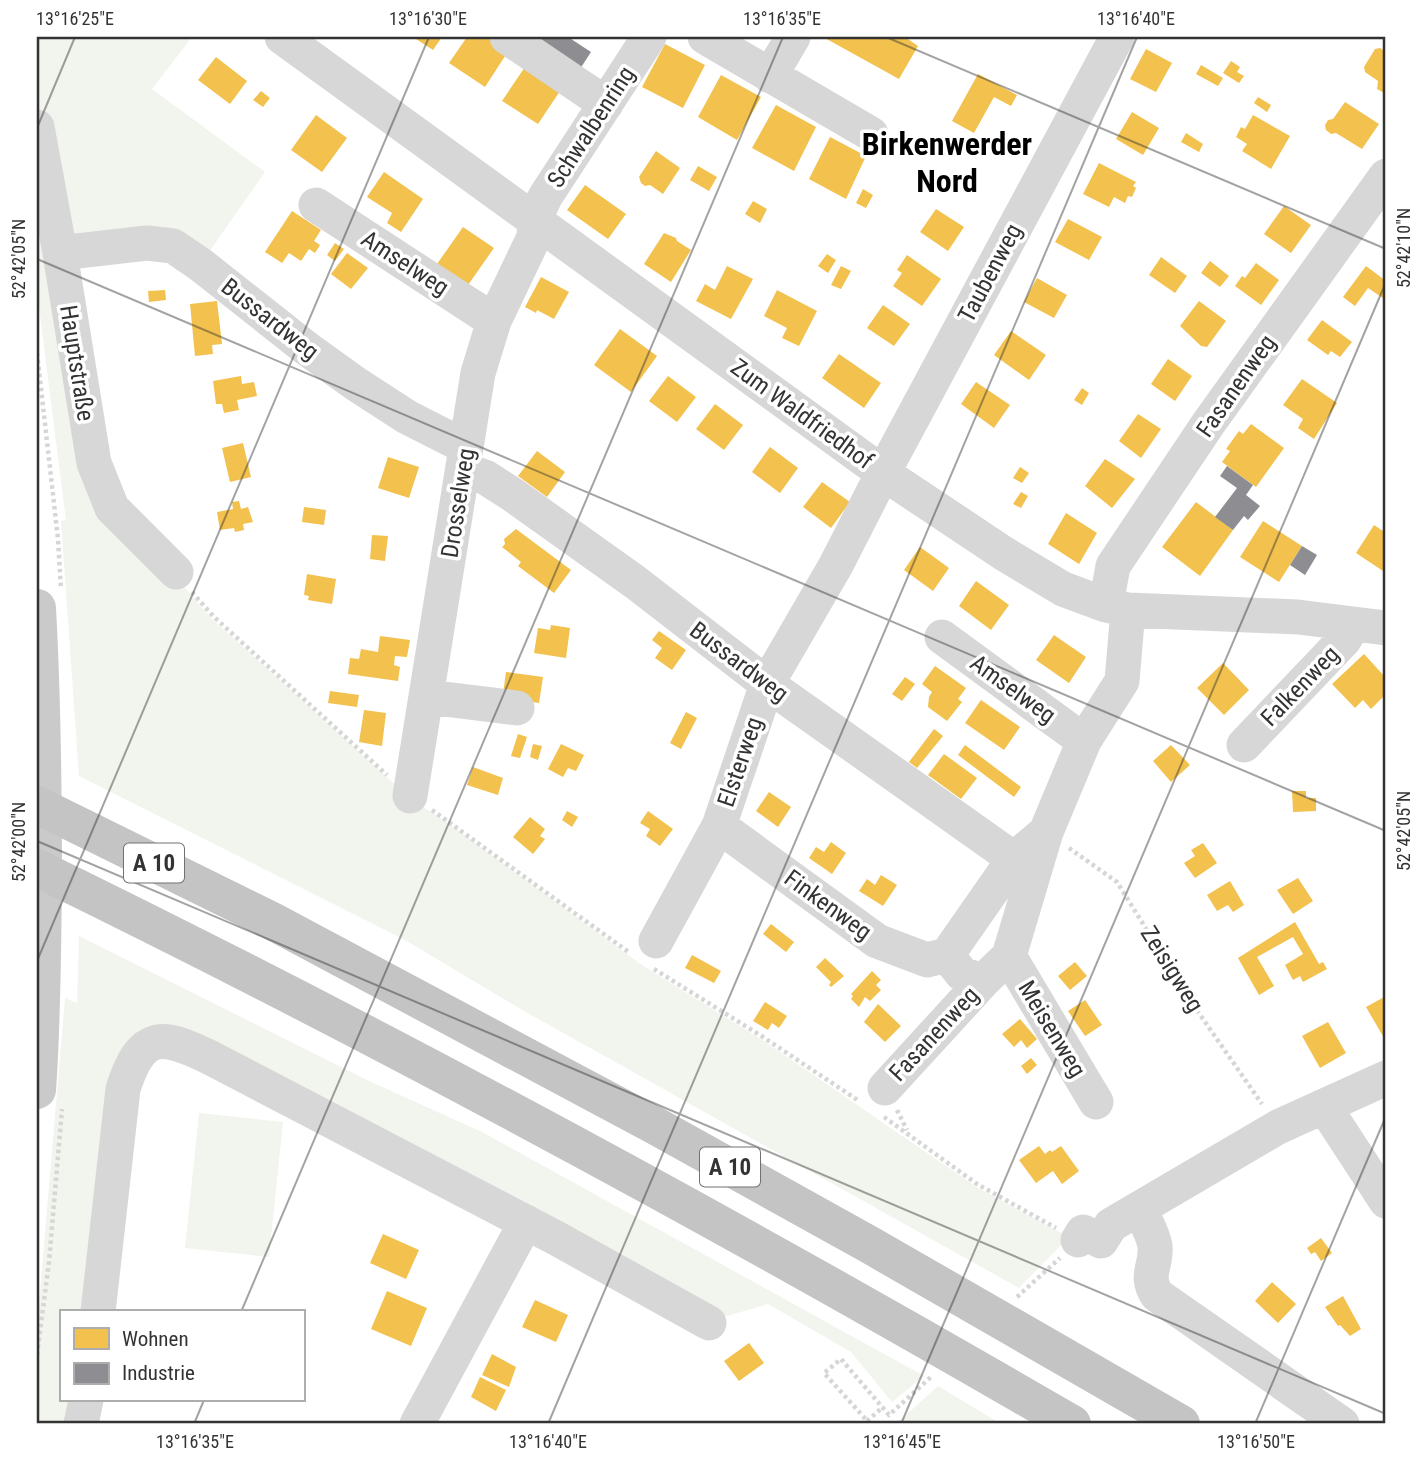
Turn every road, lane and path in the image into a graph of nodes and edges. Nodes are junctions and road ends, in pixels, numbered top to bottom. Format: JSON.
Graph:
{"nodes":[{"id":1,"x":282,"y":37,"type":"edge"},
{"id":2,"x":507,"y":37,"type":"edge"},
{"id":3,"x":649,"y":37,"type":"edge"},
{"id":4,"x":705,"y":37,"type":"edge"},
{"id":5,"x":793,"y":37,"type":"edge"},
{"id":6,"x":1117,"y":37,"type":"edge"},
{"id":7,"x":770,"y":76,"type":"junction"},
{"id":8,"x":606,"y":104,"type":"junction"},
{"id":9,"x":37,"y":127,"type":"edge"},
{"id":10,"x":871,"y":134,"type":"dead end"},
{"id":11,"x":1386,"y":176,"type":"edge"},
{"id":12,"x":316,"y":205,"type":"dead end"},
{"id":13,"x":535,"y":219,"type":"junction"},
{"id":14,"x":60,"y":253,"type":"junction"},
{"id":15,"x":495,"y":321,"type":"junction"},
{"id":16,"x":37,"y":353,"type":"edge"},
{"id":17,"x":465,"y":458,"type":"junction"},
{"id":18,"x":883,"y":473,"type":"junction"},
{"id":19,"x":176,"y":572,"type":"joint"},
{"id":20,"x":49,"y":600,"type":"edge"},
{"id":21,"x":1117,"y":608,"type":"junction"},
{"id":22,"x":1350,"y":624,"type":"junction"},
{"id":23,"x":1386,"y":628,"type":"edge"},
{"id":24,"x":942,"y":637,"type":"dead end"},
{"id":25,"x":767,"y":684,"type":"junction"},
{"id":26,"x":428,"y":697,"type":"junction"},
{"id":27,"x":517,"y":708,"type":"dead end"},
{"id":28,"x":1084,"y":741,"type":"junction"},
{"id":29,"x":1244,"y":745,"type":"dead end"},
{"id":30,"x":410,"y":796,"type":"junction"},
{"id":31,"x":37,"y":805,"type":"edge"},
{"id":32,"x":719,"y":826,"type":"junction"},
{"id":33,"x":1046,"y":832,"type":"junction"},
{"id":34,"x":1014,"y":859,"type":"junction"},
{"id":35,"x":37,"y":868,"type":"edge"},
{"id":36,"x":644,"y":953,"type":"junction"},
{"id":37,"x":947,"y":955,"type":"junction"},
{"id":38,"x":1009,"y":956,"type":"junction"},
{"id":39,"x":984,"y":981,"type":"junction"},
{"id":40,"x":1386,"y":1078,"type":"edge"},
{"id":41,"x":49,"y":1097,"type":"edge"},
{"id":42,"x":876,"y":1102,"type":"junction"},
{"id":43,"x":1096,"y":1102,"type":"dead end"},
{"id":44,"x":1324,"y":1106,"type":"junction"},
{"id":45,"x":1278,"y":1127,"type":"junction"},
{"id":46,"x":1386,"y":1201,"type":"edge"},
{"id":47,"x":1140,"y":1209,"type":"junction"},
{"id":48,"x":526,"y":1222,"type":"junction"},
{"id":49,"x":1078,"y":1240,"type":"joint"},
{"id":50,"x":98,"y":1310,"type":"edge"},
{"id":51,"x":709,"y":1323,"type":"dead end"},
{"id":52,"x":37,"y":1355,"type":"edge"},
{"id":53,"x":909,"y":1397,"type":"dead end"},
{"id":54,"x":86,"y":1402,"type":"edge"},
{"id":55,"x":883,"y":1407,"type":"junction"},
{"id":56,"x":869,"y":1423,"type":"edge"},
{"id":57,"x":81,"y":1424,"type":"edge"},
{"id":58,"x":417,"y":1424,"type":"edge"},
{"id":59,"x":1072,"y":1424,"type":"edge"},
{"id":60,"x":1181,"y":1424,"type":"edge"},
{"id":61,"x":1342,"y":1424,"type":"edge"}],
"edges":[{"from":1,"to":13,"type":"street","name":"Zum Waldfriedhof"},
{"from":2,"to":8,"type":"street"},
{"from":3,"to":8,"type":"street","name":"Schwalbenring"},
{"from":4,"to":7,"type":"street"},
{"from":5,"to":7,"type":"street"},
{"from":6,"to":18,"type":"street","name":"Taubenweg"},
{"from":7,"to":10,"type":"street"},
{"from":8,"to":13,"type":"street","name":"Schwalbenring"},
{"from":9,"to":14,"type":"street","name":"Hauptstraße"},
{"from":11,"to":21,"type":"street","name":"Fasanenweg"},
{"from":12,"to":15,"type":"street","name":"Amselweg"},
{"from":13,"to":15,"type":"street","name":"Drosselweg"},
{"from":13,"to":18,"type":"street","name":"Zum Waldfriedhof"},
{"from":14,"to":17,"type":"street","name":"Bussardweg"},
{"from":14,"to":19,"type":"street","name":"Hauptstraße"},
{"from":15,"to":17,"type":"street","name":"Drosselweg"},
{"from":16,"to":20,"type":"path"},
{"from":17,"to":25,"type":"street","name":"Bussardweg"},
{"from":17,"to":26,"type":"street","name":"Drosselweg"},
{"from":18,"to":21,"type":"street","name":"Zum Waldfriedhof"},
{"from":18,"to":25,"type":"street","name":"Elsterweg"},
{"from":19,"to":30,"type":"path"},
{"from":20,"to":41,"type":"main road"},
{"from":21,"to":22,"type":"street","name":"Zum Waldfriedhof"},
{"from":21,"to":28,"type":"street","name":"Fasanenweg"},
{"from":22,"to":23,"type":"street","name":"Zum Waldfriedhof"},
{"from":22,"to":29,"type":"street","name":"Falkenweg"},
{"from":24,"to":28,"type":"street","name":"Amselweg"},
{"from":25,"to":32,"type":"street","name":"Elsterweg"},
{"from":25,"to":34,"type":"street","name":"Bussardweg"},
{"from":26,"to":27,"type":"street"},
{"from":26,"to":30,"type":"street","name":"Drosselweg"},
{"from":28,"to":33,"type":"street","name":"Fasanenweg"},
{"from":30,"to":36,"type":"path"},
{"from":31,"to":60,"type":"highway","number":"A 10"},
{"from":32,"to":36,"type":"street","name":"Elsterweg"},
{"from":32,"to":37,"type":"street","name":"Finkenweg"},
{"from":33,"to":34,"type":"street","name":"Fasanenweg"},
{"from":33,"to":38,"type":"street","name":"Fasanenweg"},
{"from":33,"to":45,"type":"path","name":"Zeisigweg"},
{"from":34,"to":37,"type":"street","name":"Fasanenweg"},
{"from":35,"to":59,"type":"highway","number":"A 10"},
{"from":36,"to":42,"type":"path"},
{"from":37,"to":39,"type":"street","name":"Fasanenweg"},
{"from":38,"to":39,"type":"street","name":"Fasanenweg"},
{"from":38,"to":43,"type":"street","name":"Meisenweg"},
{"from":39,"to":42,"type":"street","name":"Fasanenweg"},
{"from":40,"to":44,"type":"street"},
{"from":41,"to":52,"type":"path"},
{"from":42,"to":49,"type":"path"},
{"from":44,"to":45,"type":"street"},
{"from":44,"to":46,"type":"street"},
{"from":45,"to":47,"type":"street"},
{"from":47,"to":49,"type":"street"},
{"from":47,"to":61,"type":"street"},
{"from":48,"to":50,"type":"street"},
{"from":48,"to":51,"type":"street"},
{"from":48,"to":58,"type":"street"},
{"from":53,"to":55,"type":"path"},
{"from":54,"to":57,"type":"street"},
{"from":55,"to":56,"type":"path"},
{"from":55,"to":56,"type":"path"}]}
